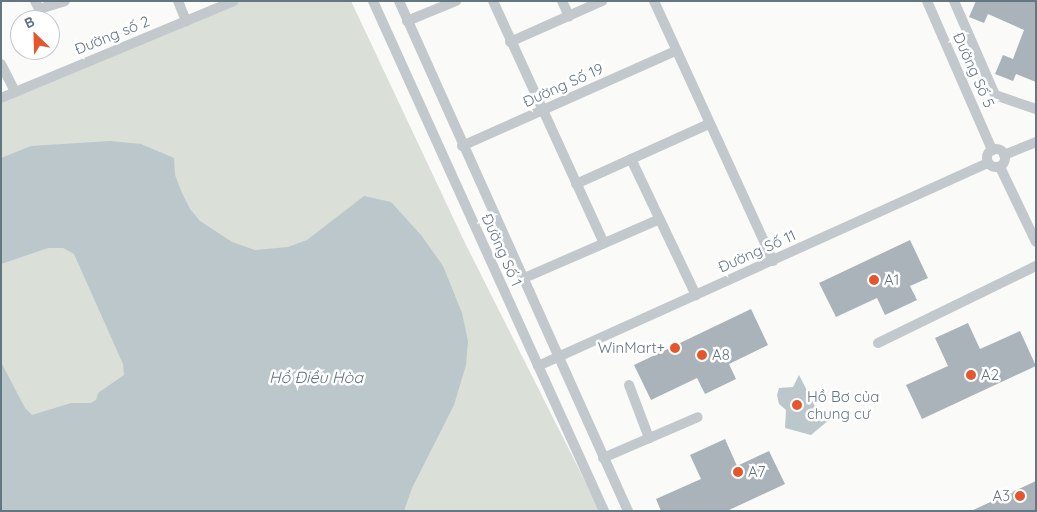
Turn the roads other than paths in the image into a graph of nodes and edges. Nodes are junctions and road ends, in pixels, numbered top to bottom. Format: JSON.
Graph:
{"nodes":[{"id":1,"x":35,"y":1,"type":"edge"},
{"id":2,"x":65,"y":1,"type":"edge"},
{"id":3,"x":178,"y":1,"type":"edge"},
{"id":4,"x":234,"y":1,"type":"edge"},
{"id":5,"x":373,"y":1,"type":"edge"},
{"id":6,"x":398,"y":1,"type":"edge"},
{"id":7,"x":456,"y":1,"type":"edge"},
{"id":8,"x":493,"y":1,"type":"edge"},
{"id":9,"x":562,"y":1,"type":"edge"},
{"id":10,"x":602,"y":1,"type":"edge"},
{"id":11,"x":654,"y":1,"type":"edge"},
{"id":12,"x":927,"y":1,"type":"edge"},
{"id":13,"x":954,"y":1,"type":"edge"},
{"id":14,"x":569,"y":16,"type":"junction"},
{"id":15,"x":186,"y":21,"type":"junction"},
{"id":16,"x":407,"y":21,"type":"junction"},
{"id":17,"x":510,"y":42,"type":"junction"},
{"id":18,"x":676,"y":51,"type":"junction"},
{"id":19,"x":1,"y":64,"type":"edge"},
{"id":20,"x":15,"y":92,"type":"junction"},
{"id":21,"x":1,"y":98,"type":"edge"},
{"id":22,"x":1036,"y":109,"type":"edge"},
{"id":23,"x":542,"y":110,"type":"junction"},
{"id":24,"x":709,"y":124,"type":"junction"},
{"id":25,"x":1036,"y":142,"type":"edge"},
{"id":26,"x":462,"y":146,"type":"junction"},
{"id":27,"x":992,"y":150,"type":"junction"},
{"id":28,"x":1004,"y":155,"type":"junction"},
{"id":29,"x":631,"y":159,"type":"junction"},
{"id":30,"x":988,"y":163,"type":"junction"},
{"id":31,"x":1000,"y":167,"type":"junction"},
{"id":32,"x":576,"y":184,"type":"junction"},
{"id":33,"x":660,"y":220,"type":"junction"},
{"id":34,"x":604,"y":241,"type":"junction"},
{"id":35,"x":1036,"y":242,"type":"edge"},
{"id":36,"x":773,"y":260,"type":"junction"},
{"id":37,"x":1036,"y":266,"type":"edge"},
{"id":38,"x":522,"y":279,"type":"junction"},
{"id":39,"x":696,"y":295,"type":"junction"},
{"id":40,"x":878,"y":343,"type":"dead end"},
{"id":41,"x":556,"y":357,"type":"junction"},
{"id":42,"x":538,"y":366,"type":"junction"},
{"id":43,"x":628,"y":386,"type":"dead end"},
{"id":44,"x":698,"y":417,"type":"dead end"},
{"id":45,"x":649,"y":438,"type":"junction"},
{"id":46,"x":603,"y":458,"type":"junction"},
{"id":47,"x":604,"y":511,"type":"edge"},
{"id":48,"x":628,"y":511,"type":"edge"}],
"edges":[{"from":1,"to":2,"type":"street"},
{"from":3,"to":15,"type":"street"},
{"from":4,"to":15,"type":"street","name":"Đường số 2"},
{"from":5,"to":42,"type":"street","name":"Đường Số 1"},
{"from":6,"to":16,"type":"street","name":"Đường Số 1"},
{"from":7,"to":16,"type":"street"},
{"from":8,"to":17,"type":"street"},
{"from":9,"to":14,"type":"street"},
{"from":10,"to":14,"type":"street"},
{"from":11,"to":18,"type":"street"},
{"from":12,"to":27,"type":"street","name":"Đường Số 5"},
{"from":13,"to":22,"type":"street"},
{"from":14,"to":17,"type":"street"},
{"from":15,"to":20,"type":"street","name":"Đường số 2"},
{"from":16,"to":26,"type":"street","name":"Đường Số 1"},
{"from":17,"to":23,"type":"street"},
{"from":18,"to":23,"type":"street","name":"Đường Số 19"},
{"from":18,"to":24,"type":"street"},
{"from":19,"to":20,"type":"street"},
{"from":20,"to":21,"type":"street","name":"Đường số 2"},
{"from":23,"to":26,"type":"street","name":"Đường Số 19"},
{"from":23,"to":32,"type":"street"},
{"from":24,"to":29,"type":"street"},
{"from":24,"to":36,"type":"street"},
{"from":25,"to":28,"type":"street"},
{"from":26,"to":38,"type":"street","name":"Đường Số 1"},
{"from":27,"to":28,"type":"street"},
{"from":27,"to":30,"type":"street"},
{"from":28,"to":31,"type":"street"},
{"from":29,"to":32,"type":"street"},
{"from":29,"to":33,"type":"street"},
{"from":30,"to":31,"type":"street"},
{"from":30,"to":36,"type":"street","name":"Đường Số 11"},
{"from":31,"to":35,"type":"street"},
{"from":32,"to":34,"type":"street"},
{"from":33,"to":34,"type":"street"},
{"from":33,"to":39,"type":"street"},
{"from":34,"to":38,"type":"street"},
{"from":36,"to":39,"type":"street","name":"Đường Số 11"},
{"from":37,"to":40,"type":"street"},
{"from":38,"to":41,"type":"street","name":"Đường Số 1"},
{"from":39,"to":41,"type":"street","name":"Đường Số 11"},
{"from":41,"to":42,"type":"street","name":"Đường Số 11"},
{"from":41,"to":46,"type":"street","name":"Đường Số 1"},
{"from":42,"to":47,"type":"street","name":"Đường Số 1"},
{"from":43,"to":45,"type":"street"},
{"from":44,"to":45,"type":"street"},
{"from":45,"to":46,"type":"street"},
{"from":46,"to":48,"type":"street","name":"Đường Số 1"}]}
